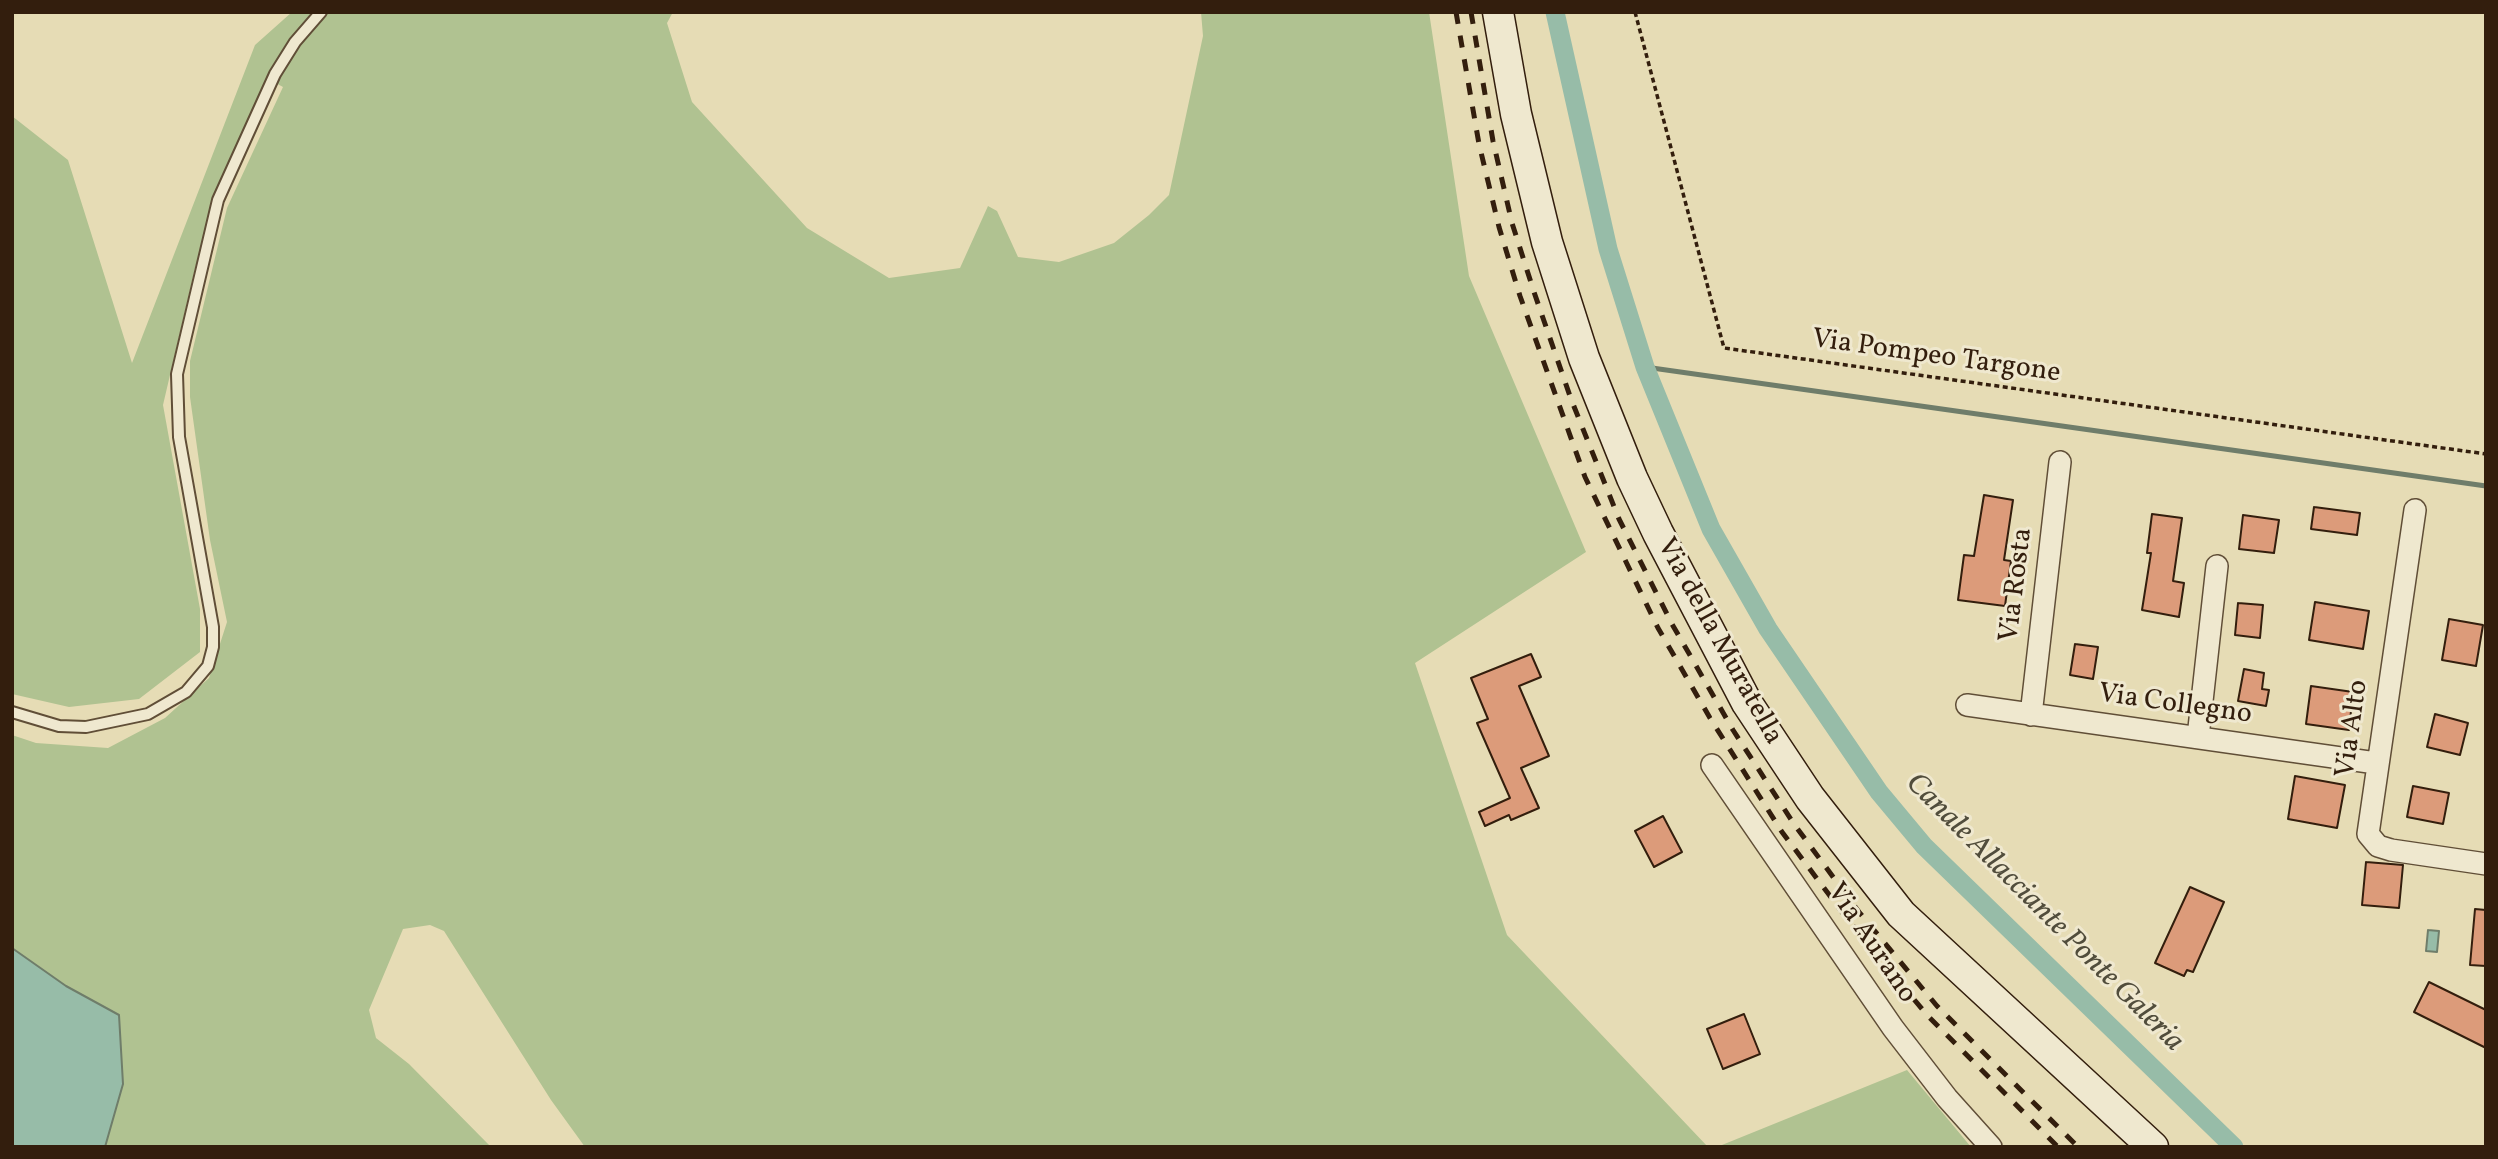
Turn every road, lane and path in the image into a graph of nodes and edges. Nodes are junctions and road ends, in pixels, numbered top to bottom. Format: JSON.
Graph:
{"nodes":[{"id":1,"x":321,"y":12,"type":"edge"},
{"id":2,"x":1498,"y":12,"type":"edge"},
{"id":3,"x":1635,"y":12,"type":"edge"},
{"id":4,"x":2486,"y":454,"type":"edge"},
{"id":5,"x":2060,"y":462,"type":"dead end"},
{"id":6,"x":2415,"y":510,"type":"dead end"},
{"id":7,"x":2217,"y":566,"type":"dead end"},
{"id":8,"x":1967,"y":705,"type":"dead end"},
{"id":9,"x":12,"y":712,"type":"edge"},
{"id":10,"x":2031,"y":715,"type":"junction"},
{"id":11,"x":2198,"y":737,"type":"junction"},
{"id":12,"x":2376,"y":763,"type":"junction"},
{"id":13,"x":1712,"y":765,"type":"dead end"},
{"id":14,"x":2486,"y":864,"type":"edge"},
{"id":15,"x":1991,"y":1147,"type":"edge"},
{"id":16,"x":2153,"y":1147,"type":"edge"}],
"edges":[{"from":1,"to":9,"type":"lane"},
{"from":2,"to":16,"type":"street","name":"Via della Muratella"},
{"from":3,"to":4,"type":"path","name":"Via Pompeo Targone"},
{"from":5,"to":10,"type":"street","name":"Via Rosta"},
{"from":6,"to":12,"type":"street","name":"Via Alto"},
{"from":7,"to":11,"type":"street"},
{"from":8,"to":10,"type":"street","name":"Via Collegno"},
{"from":10,"to":11,"type":"street","name":"Via Collegno"},
{"from":11,"to":12,"type":"street","name":"Via Collegno"},
{"from":12,"to":14,"type":"street","name":"Via Alto"},
{"from":13,"to":15,"type":"street","name":"Via Aurano"}]}
